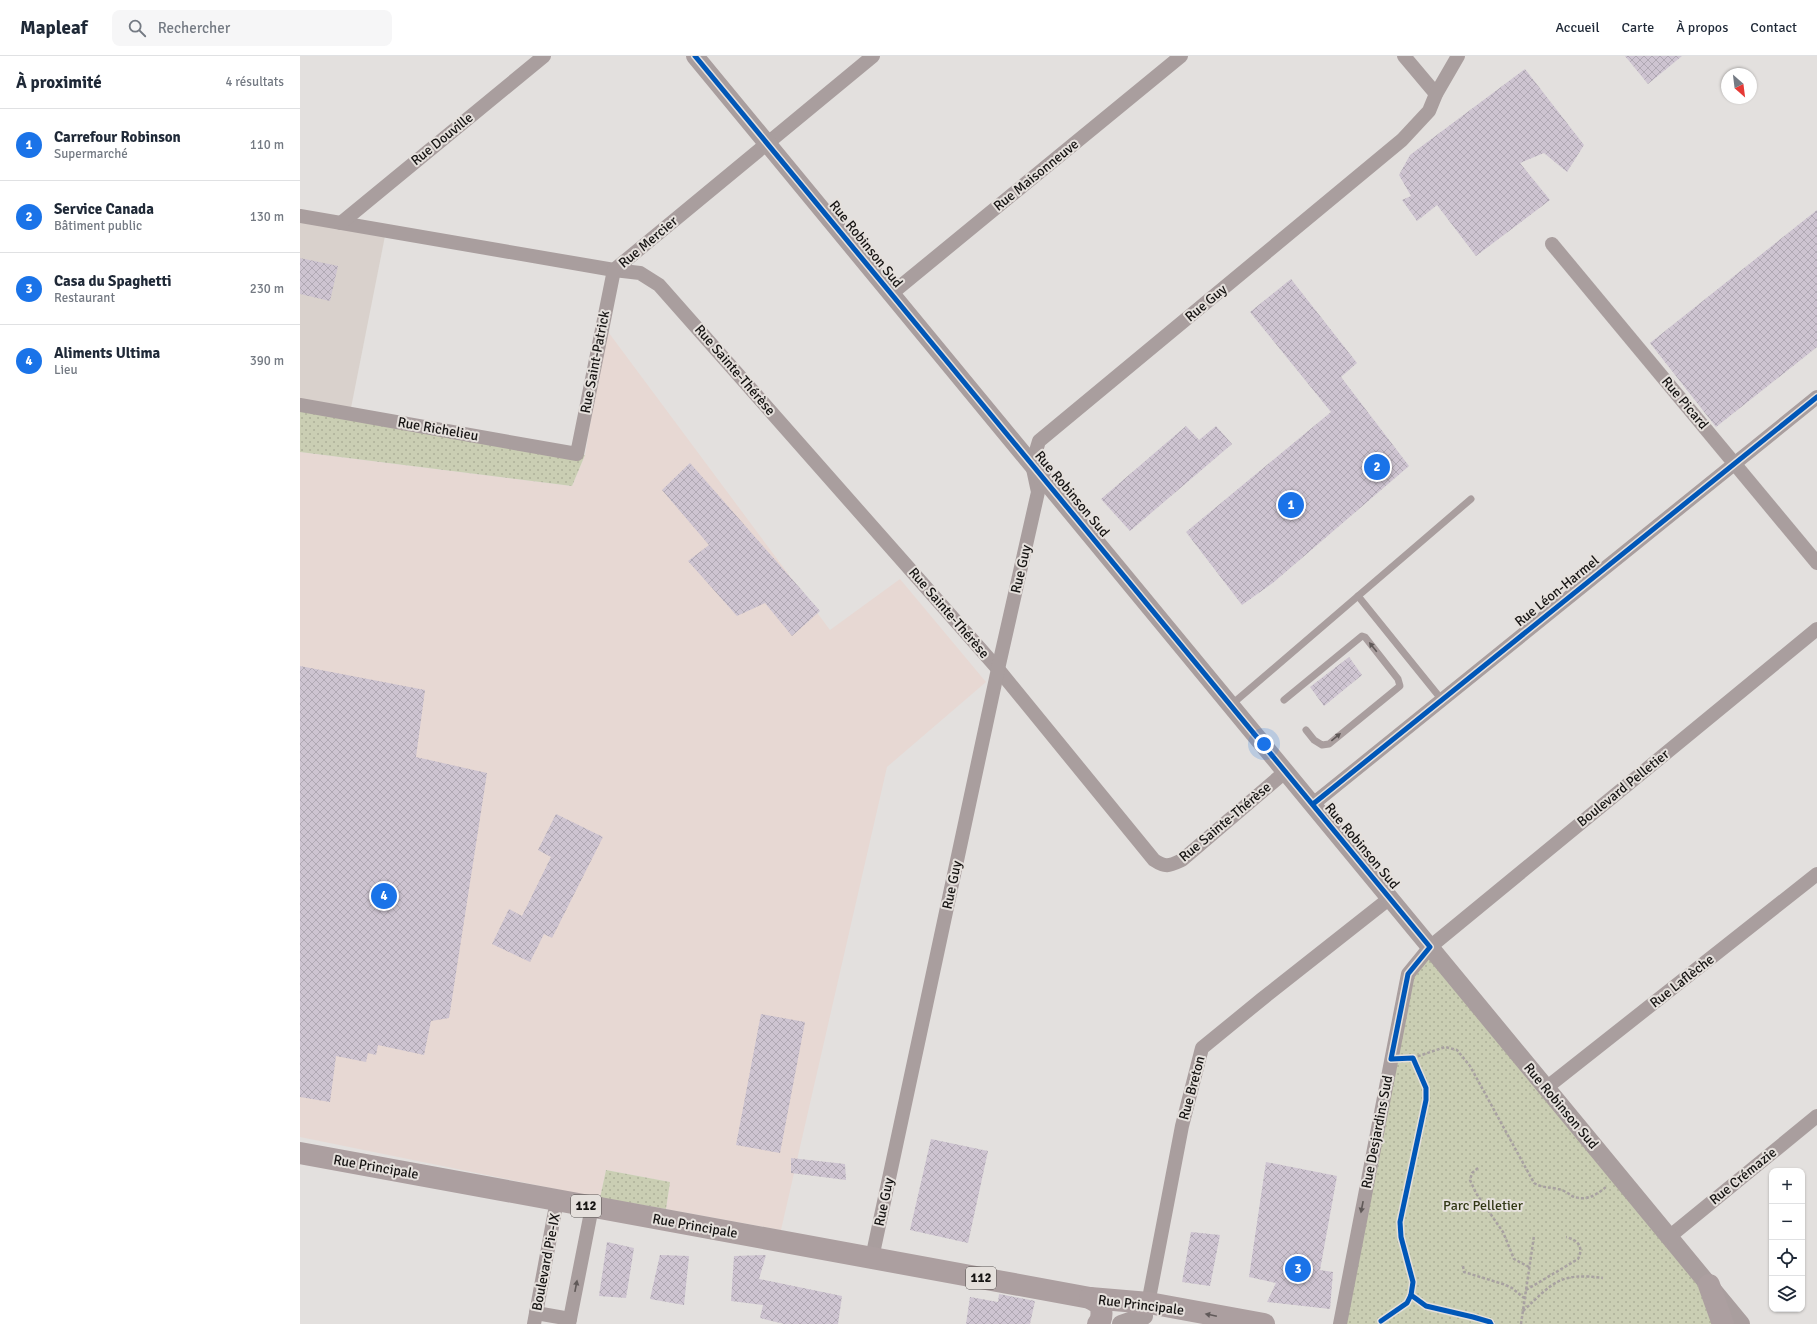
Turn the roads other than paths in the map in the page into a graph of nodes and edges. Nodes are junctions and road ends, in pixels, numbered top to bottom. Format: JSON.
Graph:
{"nodes":[{"id":1,"x":544,"y":56,"type":"edge"},
{"id":2,"x":695,"y":56,"type":"edge"},
{"id":3,"x":873,"y":56,"type":"edge"},
{"id":4,"x":1181,"y":56,"type":"edge"},
{"id":5,"x":1404,"y":56,"type":"edge"},
{"id":6,"x":1458,"y":56,"type":"edge"},
{"id":7,"x":1436,"y":94,"type":"junction"},
{"id":8,"x":767,"y":143,"type":"junction"},
{"id":9,"x":300,"y":216,"type":"edge"},
{"id":10,"x":341,"y":223,"type":"junction"},
{"id":11,"x":1552,"y":244,"type":"dead end"},
{"id":12,"x":614,"y":270,"type":"junction"},
{"id":13,"x":891,"y":294,"type":"junction"},
{"id":14,"x":1817,"y":397,"type":"edge"},
{"id":15,"x":300,"y":405,"type":"edge"},
{"id":16,"x":577,"y":454,"type":"joint"},
{"id":17,"x":1032,"y":464,"type":"junction"},
{"id":18,"x":1734,"y":464,"type":"junction"},
{"id":19,"x":1471,"y":499,"type":"dead end"},
{"id":20,"x":1817,"y":563,"type":"edge"},
{"id":21,"x":1358,"y":596,"type":"junction"},
{"id":22,"x":1817,"y":629,"type":"edge"},
{"id":23,"x":998,"y":669,"type":"junction"},
{"id":24,"x":1284,"y":700,"type":"dead end"},
{"id":25,"x":1442,"y":700,"type":"junction"},
{"id":26,"x":1230,"y":705,"type":"junction"},
{"id":27,"x":1306,"y":730,"type":"dead end"},
{"id":28,"x":1285,"y":772,"type":"junction"},
{"id":29,"x":1313,"y":804,"type":"junction"},
{"id":30,"x":1817,"y":874,"type":"edge"},
{"id":31,"x":1390,"y":898,"type":"junction"},
{"id":32,"x":1430,"y":947,"type":"junction"},
{"id":33,"x":1546,"y":1088,"type":"junction"},
{"id":34,"x":1817,"y":1116,"type":"edge"},
{"id":35,"x":300,"y":1153,"type":"edge"},
{"id":36,"x":558,"y":1200,"type":"junction"},
{"id":37,"x":592,"y":1207,"type":"junction"},
{"id":38,"x":1669,"y":1237,"type":"junction"},
{"id":39,"x":872,"y":1258,"type":"junction"},
{"id":40,"x":1709,"y":1285,"type":"joint"},
{"id":41,"x":1090,"y":1298,"type":"junction"},
{"id":42,"x":1147,"y":1309,"type":"junction"},
{"id":43,"x":535,"y":1318,"type":"edge"},
{"id":44,"x":569,"y":1321,"type":"edge"},
{"id":45,"x":1098,"y":1324,"type":"edge"},
{"id":46,"x":1121,"y":1324,"type":"edge"},
{"id":47,"x":1182,"y":1324,"type":"edge"},
{"id":48,"x":1264,"y":1324,"type":"edge"},
{"id":49,"x":1340,"y":1324,"type":"edge"},
{"id":50,"x":1736,"y":1324,"type":"edge"}],
"edges":[{"from":1,"to":10,"type":"street","name":"Rue Douville"},
{"from":2,"to":8,"type":"street","name":"Rue Robinson Sud"},
{"from":3,"to":8,"type":"street","name":"Rue Mercier"},
{"from":4,"to":13,"type":"street","name":"Rue Maisonneuve"},
{"from":5,"to":7,"type":"street"},
{"from":6,"to":7,"type":"street","name":"Rue Guy"},
{"from":7,"to":17,"type":"street","name":"Rue Guy"},
{"from":8,"to":12,"type":"street","name":"Rue Mercier"},
{"from":8,"to":13,"type":"street","name":"Rue Robinson Sud"},
{"from":9,"to":10,"type":"street","name":"Rue Mercier"},
{"from":10,"to":12,"type":"street","name":"Rue Mercier"},
{"from":11,"to":18,"type":"street","name":"Rue Picard"},
{"from":12,"to":16,"type":"street","name":"Rue Saint-Patrick"},
{"from":12,"to":23,"type":"street","name":"Rue Sainte-Thérèse"},
{"from":13,"to":17,"type":"street","name":"Rue Robinson Sud"},
{"from":14,"to":18,"type":"street","name":"Rue Léon-Harmel"},
{"from":15,"to":16,"type":"street","name":"Rue Richelieu"},
{"from":17,"to":23,"type":"street","name":"Rue Guy"},
{"from":17,"to":26,"type":"street","name":"Rue Robinson Sud"},
{"from":18,"to":20,"type":"street","name":"Rue Picard"},
{"from":18,"to":25,"type":"street","name":"Rue Léon-Harmel"},
{"from":19,"to":21,"type":"lane"},
{"from":21,"to":25,"type":"lane"},
{"from":21,"to":26,"type":"lane"},
{"from":22,"to":32,"type":"street","name":"Boulevard Pelletier"},
{"from":23,"to":28,"type":"street","name":"Rue Sainte-Thérèse"},
{"from":23,"to":39,"type":"street","name":"Rue Guy"},
{"from":27,"to":24,"type":"lane","one_way":true},
{"from":25,"to":29,"type":"street","name":"Rue Léon-Harmel"},
{"from":26,"to":28,"type":"street","name":"Rue Robinson Sud"},
{"from":28,"to":29,"type":"street","name":"Rue Robinson Sud"},
{"from":29,"to":31,"type":"street","name":"Rue Robinson Sud"},
{"from":30,"to":33,"type":"street","name":"Rue Laflèche"},
{"from":31,"to":32,"type":"street","name":"Rue Robinson Sud"},
{"from":31,"to":42,"type":"street","name":"Rue Breton"},
{"from":32,"to":33,"type":"street","name":"Rue Robinson Sud"},
{"from":32,"to":49,"type":"street","name":"Rue Desjardins Sud","one_way":true},
{"from":33,"to":38,"type":"street","name":"Rue Robinson Sud"},
{"from":34,"to":38,"type":"street","name":"Rue Crémazie"},
{"from":35,"to":36,"type":"main road","name":"Rue Principale","number":"112"},
{"from":36,"to":37,"type":"main road","name":"Rue Principale","number":"112"},
{"from":36,"to":43,"type":"street","name":"Boulevard Pie-IX"},
{"from":37,"to":39,"type":"main road","name":"Rue Principale","number":"112"},
{"from":44,"to":37,"type":"street","one_way":true},
{"from":38,"to":40,"type":"street","name":"Rue Robinson Sud"},
{"from":39,"to":41,"type":"main road","name":"Rue Principale","number":"112"},
{"from":40,"to":50,"type":"main road"},
{"from":41,"to":42,"type":"main road","name":"Rue Principale","number":"112"},
{"from":41,"to":45,"type":"main road"},
{"from":42,"to":46,"type":"street"},
{"from":42,"to":47,"type":"main road","name":"Rue Principale","number":"112"},
{"from":48,"to":42,"type":"main road","name":"Rue Principale","number":"112","one_way":true},
{"from":43,"to":44,"type":"street"}]}
